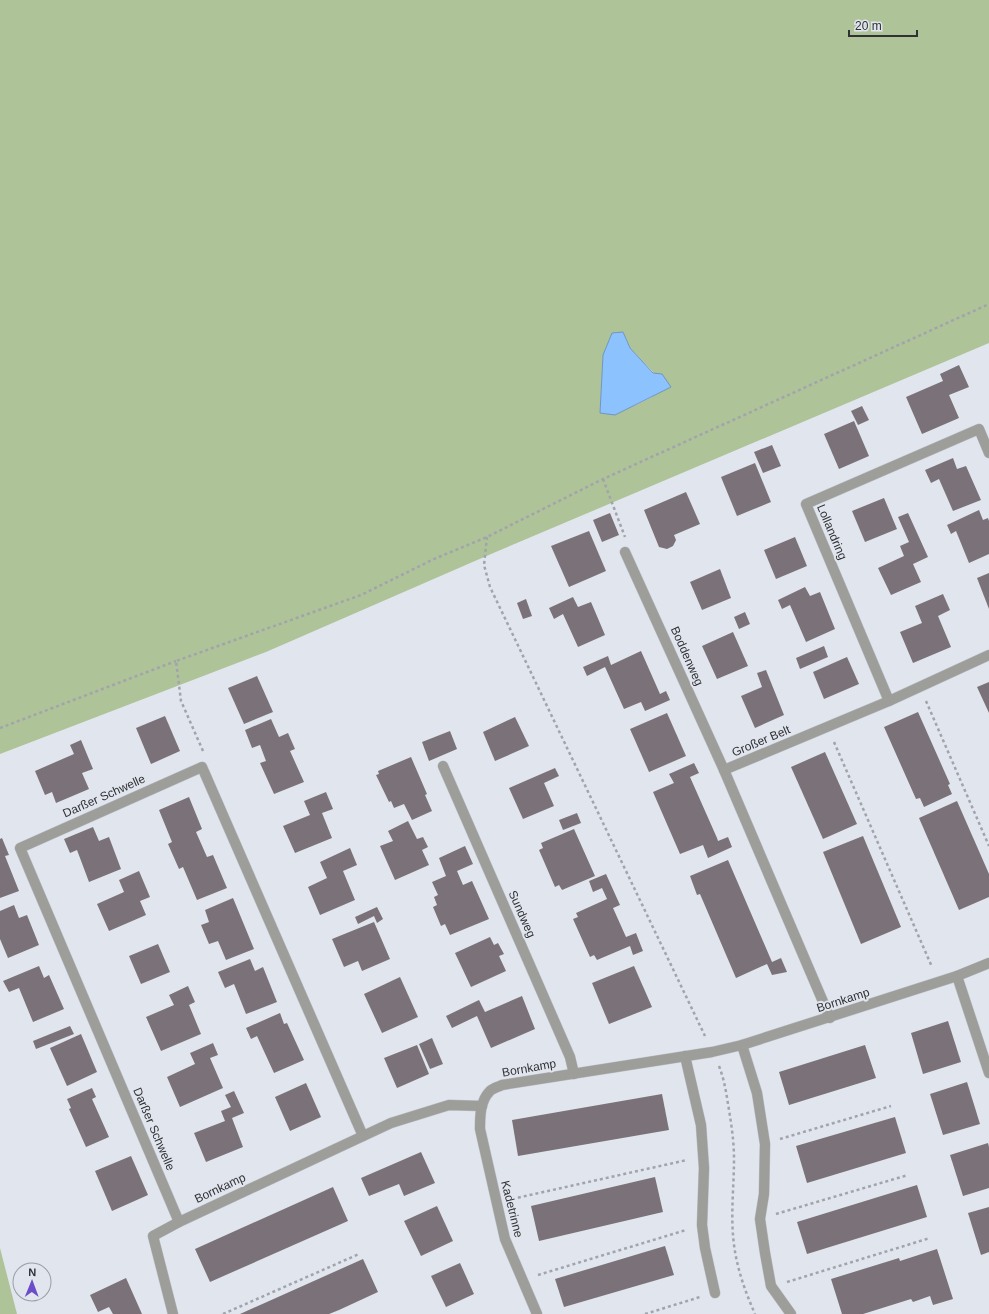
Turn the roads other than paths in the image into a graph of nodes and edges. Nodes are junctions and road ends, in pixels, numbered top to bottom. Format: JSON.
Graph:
{"nodes":[{"id":1,"x":989,"y":453,"type":"edge"},
{"id":2,"x":626,"y":552,"type":"road end"},
{"id":3,"x":989,"y":655,"type":"edge"},
{"id":4,"x":889,"y":701,"type":"junction"},
{"id":5,"x":442,"y":766,"type":"dead end"},
{"id":6,"x":724,"y":770,"type":"junction"},
{"id":7,"x":989,"y":963,"type":"edge"},
{"id":8,"x":957,"y":976,"type":"junction"},
{"id":9,"x":830,"y":1018,"type":"junction"},
{"id":10,"x":742,"y":1045,"type":"junction"},
{"id":11,"x":685,"y":1056,"type":"junction"},
{"id":12,"x":989,"y":1073,"type":"edge"},
{"id":13,"x":574,"y":1074,"type":"junction"},
{"id":14,"x":482,"y":1106,"type":"junction"},
{"id":15,"x":363,"y":1136,"type":"junction"},
{"id":16,"x":179,"y":1222,"type":"junction"},
{"id":17,"x":715,"y":1293,"type":"road end"},
{"id":18,"x":173,"y":1314,"type":"edge"},
{"id":19,"x":537,"y":1314,"type":"edge"},
{"id":20,"x":791,"y":1314,"type":"edge"}],
"edges":[{"from":1,"to":4,"type":"street","name":"Lollandring"},
{"from":2,"to":6,"type":"street","name":"Boddenweg"},
{"from":3,"to":4,"type":"street","name":"Großer Belt"},
{"from":4,"to":6,"type":"street","name":"Großer Belt"},
{"from":5,"to":13,"type":"street","name":"Sundweg"},
{"from":6,"to":9,"type":"street","name":"Großer Belt"},
{"from":7,"to":8,"type":"street","name":"Bornkamp"},
{"from":8,"to":9,"type":"street","name":"Bornkamp"},
{"from":8,"to":12,"type":"street"},
{"from":9,"to":10,"type":"street","name":"Bornkamp"},
{"from":10,"to":11,"type":"street","name":"Bornkamp"},
{"from":10,"to":20,"type":"street"},
{"from":11,"to":13,"type":"street","name":"Bornkamp"},
{"from":11,"to":17,"type":"street"},
{"from":13,"to":14,"type":"street","name":"Bornkamp"},
{"from":14,"to":15,"type":"street","name":"Bornkamp"},
{"from":14,"to":19,"type":"street","name":"Kadetrinne"},
{"from":15,"to":16,"type":"street","name":"Bornkamp"},
{"from":15,"to":16,"type":"street","name":"Darßer Schwelle"},
{"from":16,"to":18,"type":"street","name":"Bornkamp"}]}
